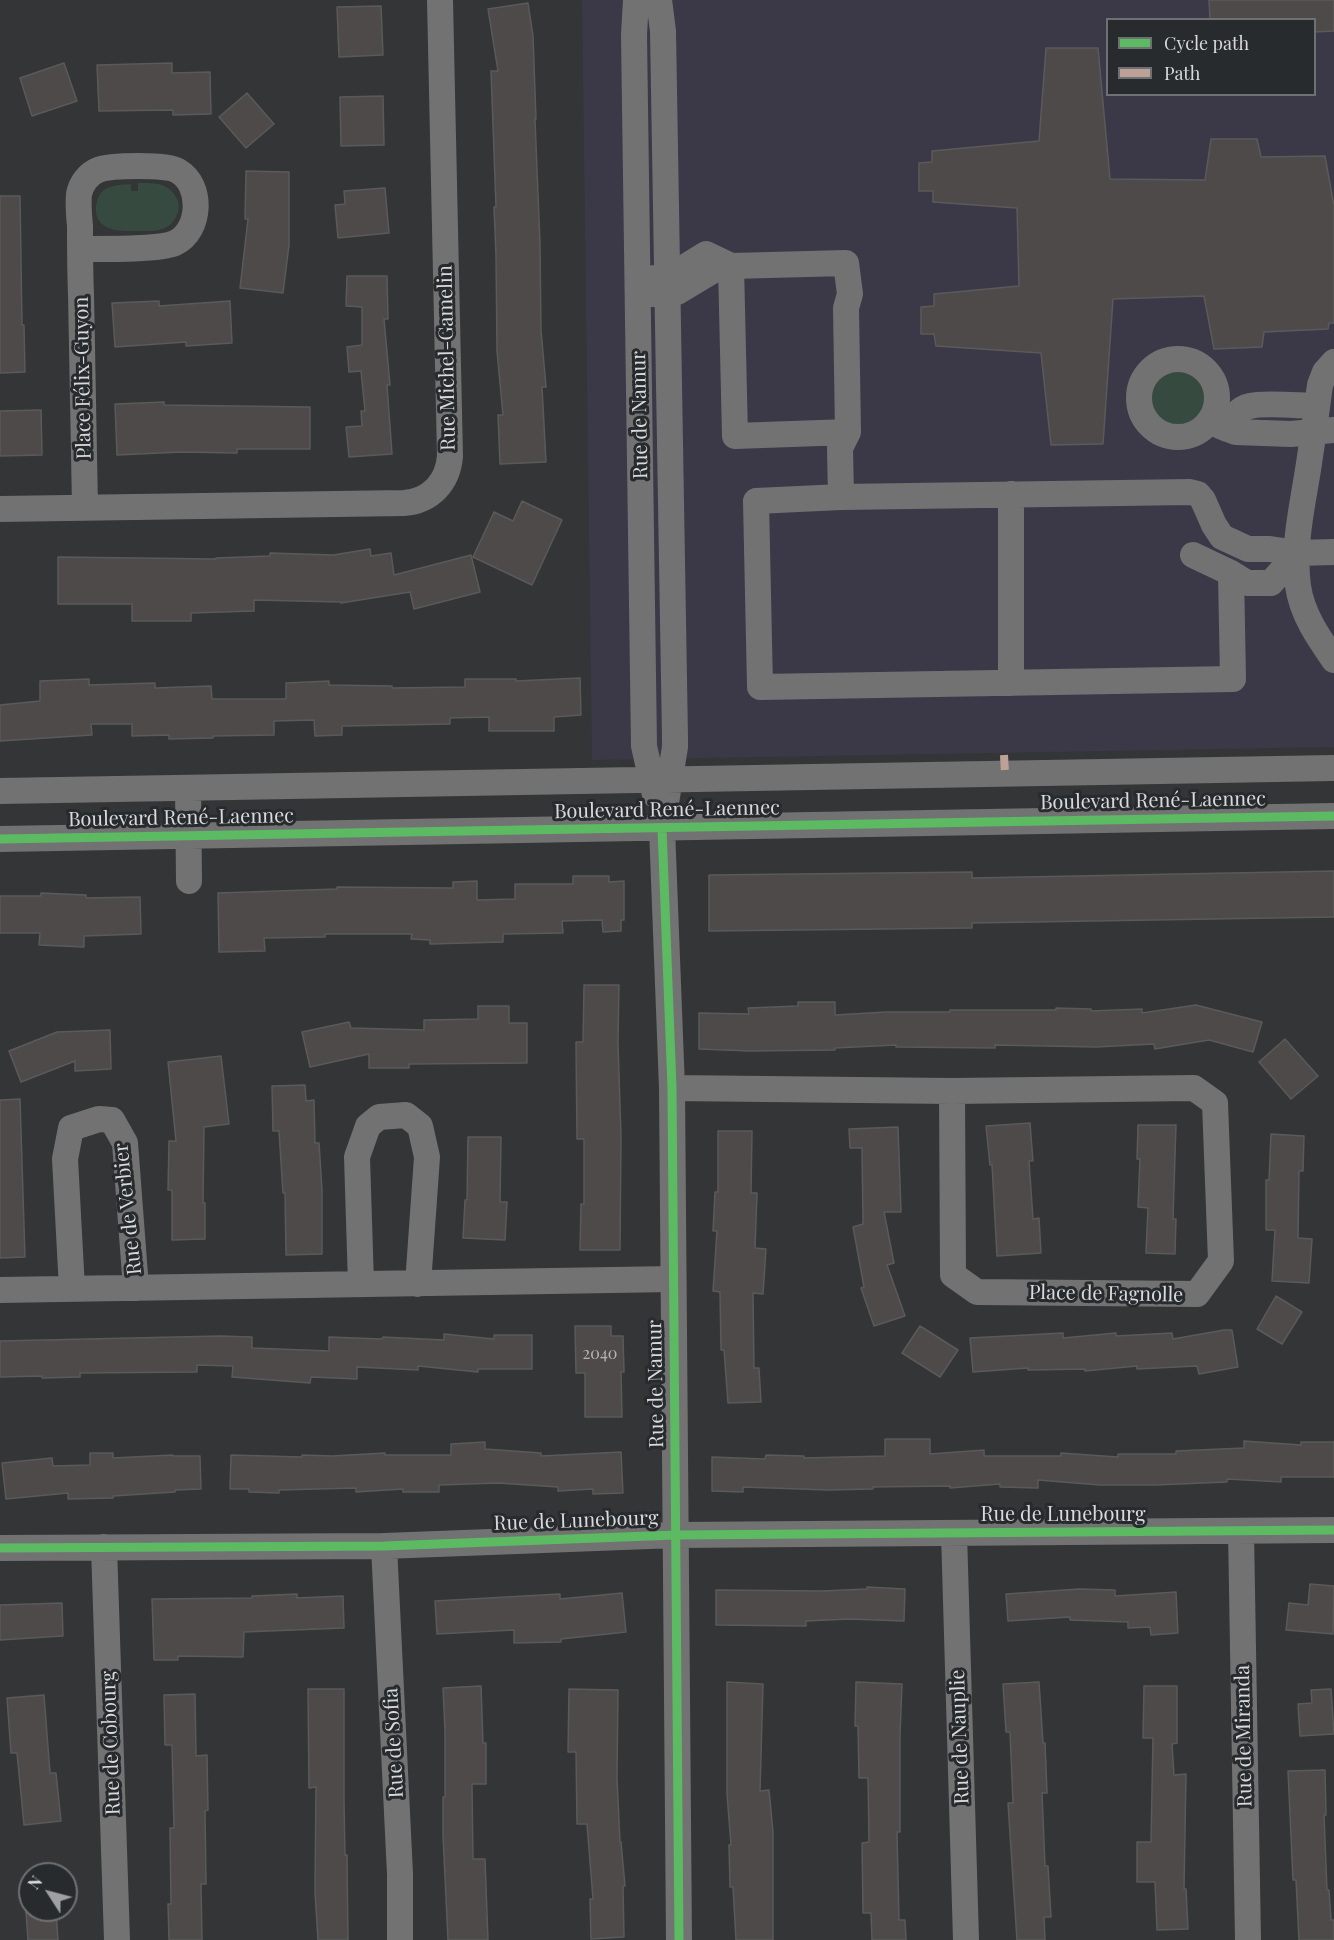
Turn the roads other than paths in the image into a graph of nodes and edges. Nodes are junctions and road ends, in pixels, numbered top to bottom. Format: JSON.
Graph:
{"nodes":[{"id":1,"x":440,"y":0,"type":"edge"},
{"id":2,"x":636,"y":0,"type":"edge"},
{"id":3,"x":659,"y":0,"type":"edge"},
{"id":4,"x":80,"y":249,"type":"junction"},
{"id":5,"x":730,"y":266,"type":"junction"},
{"id":6,"x":638,"y":286,"type":"junction"},
{"id":7,"x":667,"y":286,"type":"junction"},
{"id":8,"x":1334,"y":362,"type":"edge"},
{"id":9,"x":1317,"y":406,"type":"junction"},
{"id":10,"x":1324,"y":431,"type":"edge"},
{"id":11,"x":848,"y":432,"type":"junction"},
{"id":12,"x":1011,"y":494,"type":"junction"},
{"id":13,"x":841,"y":497,"type":"junction"},
{"id":14,"x":85,"y":507,"type":"junction"},
{"id":15,"x":0,"y":509,"type":"edge"},
{"id":16,"x":1334,"y":552,"type":"edge"},
{"id":17,"x":1297,"y":553,"type":"junction"},
{"id":18,"x":1193,"y":555,"type":"dead end"},
{"id":19,"x":1231,"y":573,"type":"junction"},
{"id":20,"x":1334,"y":660,"type":"edge"},
{"id":21,"x":1011,"y":683,"type":"junction"},
{"id":22,"x":1334,"y":768,"type":"edge"},
{"id":23,"x":660,"y":779,"type":"junction"},
{"id":24,"x":188,"y":788,"type":"junction"},
{"id":25,"x":0,"y":791,"type":"edge"},
{"id":26,"x":1334,"y":816,"type":"edge"},
{"id":27,"x":662,"y":828,"type":"junction"},
{"id":28,"x":188,"y":836,"type":"junction"},
{"id":29,"x":0,"y":839,"type":"edge"},
{"id":30,"x":189,"y":881,"type":"dead end"},
{"id":31,"x":672,"y":1088,"type":"junction"},
{"id":32,"x":952,"y":1091,"type":"junction"},
{"id":33,"x":673,"y":1279,"type":"junction"},
{"id":34,"x":361,"y":1284,"type":"junction"},
{"id":35,"x":418,"y":1284,"type":"junction"},
{"id":36,"x":136,"y":1288,"type":"junction"},
{"id":37,"x":72,"y":1289,"type":"junction"},
{"id":38,"x":0,"y":1290,"type":"edge"},
{"id":39,"x":1334,"y":1530,"type":"edge"},
{"id":40,"x":1240,"y":1531,"type":"junction"},
{"id":41,"x":954,"y":1533,"type":"junction"},
{"id":42,"x":676,"y":1535,"type":"junction"},
{"id":43,"x":384,"y":1546,"type":"junction"},
{"id":44,"x":105,"y":1547,"type":"junction"},
{"id":45,"x":0,"y":1548,"type":"edge"},
{"id":46,"x":117,"y":1940,"type":"edge"},
{"id":47,"x":400,"y":1940,"type":"edge"},
{"id":48,"x":679,"y":1940,"type":"edge"},
{"id":49,"x":966,"y":1940,"type":"edge"},
{"id":50,"x":1248,"y":1940,"type":"edge"}],
"edges":[{"from":1,"to":14,"type":"street","name":"Rue Michel-Gamelin"},
{"from":2,"to":6,"type":"street","name":"Rue de Namur"},
{"from":3,"to":7,"type":"street","name":"Rue de Namur"},
{"from":4,"to":4,"type":"street","name":"Place Félix-Guyon"},
{"from":4,"to":14,"type":"street","name":"Place Félix-Guyon"},
{"from":5,"to":7,"type":"street"},
{"from":5,"to":11,"type":"street"},
{"from":5,"to":11,"type":"street"},
{"from":6,"to":7,"type":"street"},
{"from":6,"to":23,"type":"street","name":"Rue de Namur"},
{"from":7,"to":23,"type":"street","name":"Rue de Namur"},
{"from":8,"to":9,"type":"street"},
{"from":9,"to":10,"type":"street"},
{"from":9,"to":10,"type":"street"},
{"from":10,"to":17,"type":"street"},
{"from":11,"to":13,"type":"street"},
{"from":12,"to":13,"type":"street"},
{"from":12,"to":17,"type":"street"},
{"from":12,"to":21,"type":"street"},
{"from":13,"to":21,"type":"street"},
{"from":14,"to":15,"type":"street","name":"Rue Michel-Gamelin"},
{"from":16,"to":17,"type":"street"},
{"from":17,"to":19,"type":"street"},
{"from":17,"to":20,"type":"street"},
{"from":18,"to":19,"type":"street"},
{"from":19,"to":21,"type":"street"},
{"from":22,"to":23,"type":"street","name":"Boulevard René-Laennec"},
{"from":23,"to":24,"type":"street","name":"Boulevard René-Laennec"},
{"from":23,"to":27,"type":"street","name":"Rue de Namur"},
{"from":24,"to":25,"type":"street","name":"Boulevard René-Laennec"},
{"from":24,"to":28,"type":"street"},
{"from":26,"to":27,"type":"street","name":"Boulevard René-Laennec"},
{"from":27,"to":28,"type":"street","name":"Boulevard René-Laennec"},
{"from":27,"to":31,"type":"street","name":"Rue de Namur"},
{"from":28,"to":29,"type":"street","name":"Boulevard René-Laennec"},
{"from":28,"to":30,"type":"street"},
{"from":31,"to":32,"type":"street","name":"Place de Fagnolle"},
{"from":31,"to":33,"type":"street","name":"Rue de Namur"},
{"from":32,"to":32,"type":"street","name":"Place de Fagnolle"},
{"from":33,"to":35,"type":"street","name":"Rue de Verbier"},
{"from":33,"to":42,"type":"street","name":"Rue de Namur"},
{"from":34,"to":35,"type":"street","name":"Rue de Verbier"},
{"from":34,"to":35,"type":"street"},
{"from":34,"to":36,"type":"street","name":"Rue de Verbier"},
{"from":36,"to":37,"type":"street","name":"Rue de Verbier"},
{"from":36,"to":37,"type":"street","name":"Rue de Verbier"},
{"from":37,"to":38,"type":"street","name":"Rue de Verbier"},
{"from":39,"to":40,"type":"street","name":"Rue de Lunebourg"},
{"from":40,"to":41,"type":"street","name":"Rue de Lunebourg"},
{"from":40,"to":50,"type":"street","name":"Rue de Miranda"},
{"from":41,"to":42,"type":"street","name":"Rue de Lunebourg"},
{"from":41,"to":49,"type":"street","name":"Rue de Nauplie"},
{"from":42,"to":43,"type":"street","name":"Rue de Lunebourg"},
{"from":42,"to":48,"type":"street","name":"Rue de Namur"},
{"from":43,"to":44,"type":"street","name":"Rue de Lunebourg"},
{"from":43,"to":47,"type":"street","name":"Rue de Sofia"},
{"from":44,"to":45,"type":"street","name":"Rue de Lunebourg"},
{"from":44,"to":46,"type":"street","name":"Rue de Cobourg"}]}
